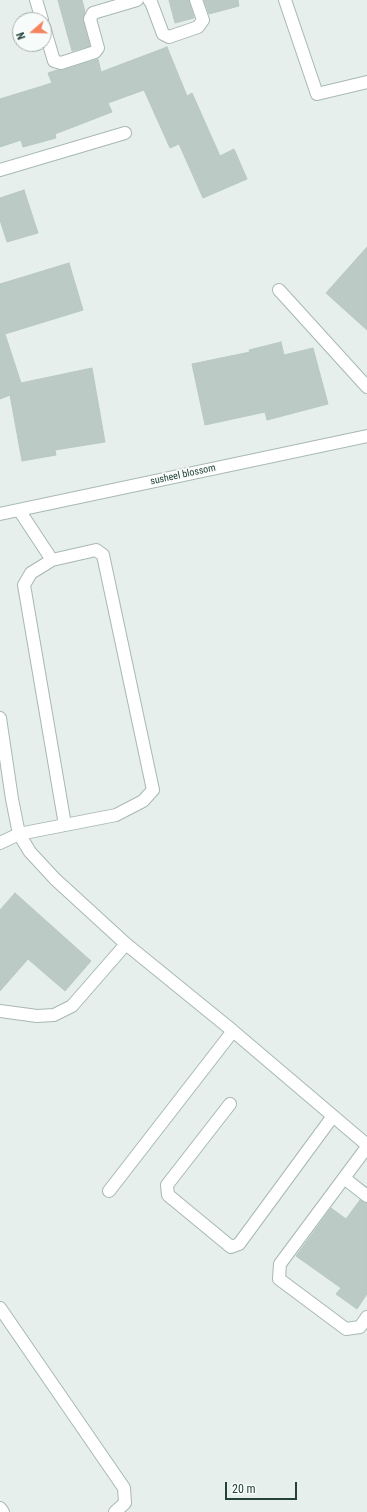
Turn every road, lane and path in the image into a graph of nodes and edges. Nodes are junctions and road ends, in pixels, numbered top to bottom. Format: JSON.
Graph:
{"nodes":[{"id":1,"x":36,"y":0,"type":"edge"},
{"id":2,"x":137,"y":0,"type":"edge"},
{"id":3,"x":149,"y":0,"type":"edge"},
{"id":4,"x":196,"y":0,"type":"edge"},
{"id":5,"x":285,"y":0,"type":"edge"},
{"id":6,"x":40,"y":12,"type":"edge"},
{"id":7,"x":51,"y":52,"type":"edge"},
{"id":8,"x":367,"y":82,"type":"edge"},
{"id":9,"x":125,"y":133,"type":"dead end"},
{"id":10,"x":0,"y":170,"type":"edge"},
{"id":11,"x":279,"y":290,"type":"dead end"},
{"id":12,"x":367,"y":387,"type":"edge"},
{"id":13,"x":367,"y":436,"type":"edge"},
{"id":14,"x":19,"y":510,"type":"junction"},
{"id":15,"x":0,"y":514,"type":"edge"},
{"id":16,"x":52,"y":560,"type":"junction"},
{"id":17,"x":0,"y":718,"type":"edge"},
{"id":18,"x":65,"y":825,"type":"junction"},
{"id":19,"x":20,"y":834,"type":"junction"},
{"id":20,"x":0,"y":843,"type":"edge"},
{"id":21,"x":126,"y":944,"type":"junction"},
{"id":22,"x":0,"y":1011,"type":"edge"},
{"id":23,"x":233,"y":1031,"type":"junction"},
{"id":24,"x":230,"y":1104,"type":"dead end"},
{"id":25,"x":333,"y":1116,"type":"junction"},
{"id":26,"x":367,"y":1146,"type":"edge"},
{"id":27,"x":344,"y":1178,"type":"junction"},
{"id":28,"x":109,"y":1191,"type":"dead end"},
{"id":29,"x":367,"y":1196,"type":"edge"},
{"id":30,"x":0,"y":1308,"type":"edge"},
{"id":31,"x":367,"y":1317,"type":"edge"},
{"id":32,"x":0,"y":1508,"type":"edge"},
{"id":33,"x":3,"y":1512,"type":"edge"},
{"id":34,"x":115,"y":1512,"type":"edge"}],
"edges":[{"from":1,"to":6,"type":"street"},
{"from":2,"to":7,"type":"street"},
{"from":3,"to":4,"type":"street"},
{"from":5,"to":8,"type":"street"},
{"from":9,"to":10,"type":"street"},
{"from":11,"to":12,"type":"street"},
{"from":13,"to":14,"type":"street","name":"susheel blossom"},
{"from":14,"to":15,"type":"street","name":"susheel blossom"},
{"from":14,"to":16,"type":"street"},
{"from":16,"to":18,"type":"street"},
{"from":16,"to":18,"type":"street"},
{"from":17,"to":19,"type":"street"},
{"from":18,"to":19,"type":"street"},
{"from":19,"to":20,"type":"street"},
{"from":19,"to":21,"type":"street"},
{"from":21,"to":22,"type":"street"},
{"from":21,"to":23,"type":"street"},
{"from":23,"to":25,"type":"street"},
{"from":23,"to":28,"type":"street"},
{"from":24,"to":25,"type":"street"},
{"from":25,"to":26,"type":"street"},
{"from":26,"to":27,"type":"street"},
{"from":27,"to":29,"type":"street"},
{"from":27,"to":31,"type":"street"},
{"from":30,"to":34,"type":"street"},
{"from":32,"to":33,"type":"street"}]}
